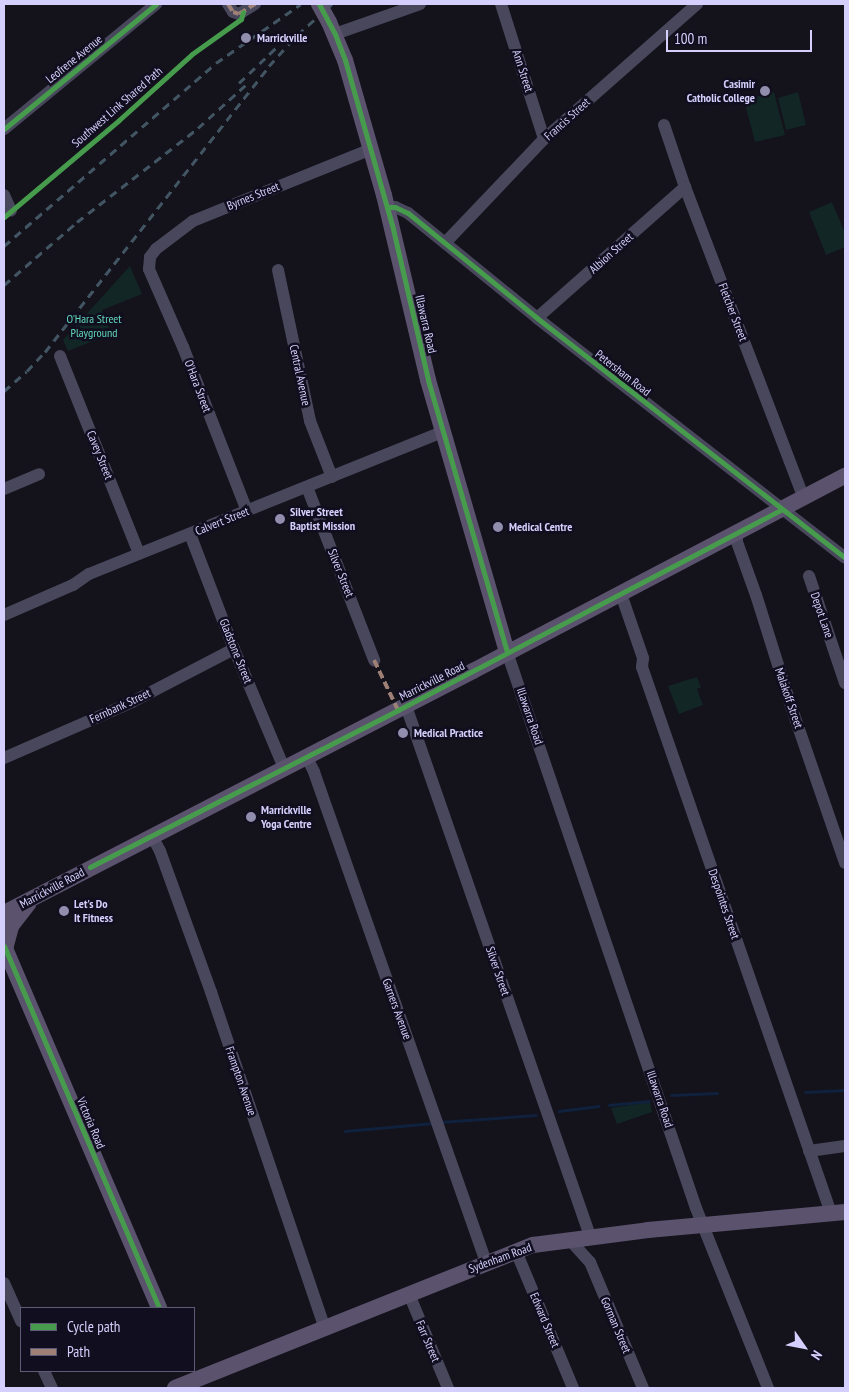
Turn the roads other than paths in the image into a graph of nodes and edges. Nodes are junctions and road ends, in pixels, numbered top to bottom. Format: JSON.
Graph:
{"nodes":[{"id":1,"x":156,"y":4,"type":"edge"},
{"id":2,"x":228,"y":4,"type":"edge"},
{"id":3,"x":255,"y":4,"type":"edge"},
{"id":4,"x":319,"y":4,"type":"edge"},
{"id":5,"x":420,"y":4,"type":"edge"},
{"id":6,"x":501,"y":4,"type":"edge"},
{"id":7,"x":697,"y":4,"type":"edge"},
{"id":8,"x":332,"y":28,"type":"junction"},
{"id":9,"x":664,"y":125,"type":"dead end"},
{"id":10,"x":4,"y":129,"type":"edge"},
{"id":11,"x":544,"y":139,"type":"junction"},
{"id":12,"x":370,"y":149,"type":"junction"},
{"id":13,"x":685,"y":187,"type":"junction"},
{"id":14,"x":4,"y":196,"type":"edge"},
{"id":15,"x":387,"y":207,"type":"junction"},
{"id":16,"x":10,"y":211,"type":"dead end"},
{"id":17,"x":445,"y":244,"type":"junction"},
{"id":18,"x":148,"y":262,"type":"joint"},
{"id":19,"x":278,"y":270,"type":"dead end"},
{"id":20,"x":538,"y":318,"type":"junction"},
{"id":21,"x":60,"y":356,"type":"dead end"},
{"id":22,"x":443,"y":432,"type":"junction"},
{"id":23,"x":39,"y":474,"type":"dead end"},
{"id":24,"x":332,"y":476,"type":"junction"},
{"id":25,"x":845,"y":476,"type":"edge"},
{"id":26,"x":307,"y":487,"type":"junction"},
{"id":27,"x":4,"y":489,"type":"edge"},
{"id":28,"x":804,"y":498,"type":"junction"},
{"id":29,"x":782,"y":509,"type":"junction"},
{"id":30,"x":247,"y":511,"type":"junction"},
{"id":31,"x":737,"y":533,"type":"junction"},
{"id":32,"x":190,"y":534,"type":"junction"},
{"id":33,"x":139,"y":554,"type":"junction"},
{"id":34,"x":845,"y":558,"type":"edge"},
{"id":35,"x":809,"y":576,"type":"dead end"},
{"id":36,"x":621,"y":594,"type":"junction"},
{"id":37,"x":4,"y":615,"type":"edge"},
{"id":38,"x":234,"y":649,"type":"junction"},
{"id":39,"x":508,"y":652,"type":"junction"},
{"id":40,"x":374,"y":660,"type":"dead end"},
{"id":41,"x":845,"y":683,"type":"edge"},
{"id":42,"x":406,"y":706,"type":"junction"},
{"id":43,"x":306,"y":756,"type":"junction"},
{"id":44,"x":4,"y":758,"type":"edge"},
{"id":45,"x":284,"y":768,"type":"junction"},
{"id":46,"x":152,"y":836,"type":"junction"},
{"id":47,"x":845,"y":863,"type":"edge"},
{"id":48,"x":37,"y":896,"type":"junction"},
{"id":49,"x":4,"y":913,"type":"edge"},
{"id":50,"x":5,"y":948,"type":"edge"},
{"id":51,"x":845,"y":1146,"type":"edge"},
{"id":52,"x":809,"y":1150,"type":"junction"},
{"id":53,"x":838,"y":1212,"type":"edge"},
{"id":54,"x":702,"y":1224,"type":"junction"},
{"id":55,"x":594,"y":1236,"type":"junction"},
{"id":56,"x":569,"y":1239,"type":"junction"},
{"id":57,"x":516,"y":1251,"type":"junction"},
{"id":58,"x":486,"y":1262,"type":"junction"},
{"id":59,"x":590,"y":1262,"type":"junction"},
{"id":60,"x":4,"y":1283,"type":"edge"},
{"id":61,"x":409,"y":1294,"type":"junction"},
{"id":62,"x":159,"y":1307,"type":"edge"},
{"id":63,"x":20,"y":1319,"type":"edge"},
{"id":64,"x":325,"y":1328,"type":"junction"},
{"id":65,"x":44,"y":1372,"type":"edge"},
{"id":66,"x":185,"y":1382,"type":"edge"},
{"id":67,"x":52,"y":1388,"type":"edge"},
{"id":68,"x":448,"y":1388,"type":"edge"},
{"id":69,"x":573,"y":1388,"type":"edge"},
{"id":70,"x":643,"y":1388,"type":"edge"},
{"id":71,"x":768,"y":1388,"type":"edge"}],
"edges":[{"from":1,"to":10,"type":"street","name":"Leofrene Avenue"},
{"from":2,"to":3,"type":"street"},
{"from":4,"to":8,"type":"main road","name":"Illawarra Road","bridge":true},
{"from":5,"to":8,"type":"street"},
{"from":6,"to":11,"type":"street","name":"Ann Street"},
{"from":7,"to":11,"type":"street","name":"Francis Street"},
{"from":8,"to":12,"type":"main road","name":"Illawarra Road"},
{"from":9,"to":13,"type":"street","name":"Fletcher Street"},
{"from":11,"to":17,"type":"street","name":"Francis Street"},
{"from":12,"to":15,"type":"main road","name":"Illawarra Road"},
{"from":12,"to":18,"type":"street","name":"Byrnes Street"},
{"from":13,"to":20,"type":"street","name":"Albion Street"},
{"from":13,"to":28,"type":"street","name":"Fletcher Street"},
{"from":14,"to":16,"type":"street"},
{"from":15,"to":17,"type":"street","name":"Petersham Road"},
{"from":15,"to":22,"type":"main road","name":"Illawarra Road"},
{"from":17,"to":20,"type":"street","name":"Petersham Road"},
{"from":18,"to":30,"type":"street","name":"O'Hara Street"},
{"from":19,"to":24,"type":"street","name":"Central Avenue"},
{"from":20,"to":29,"type":"street","name":"Petersham Road"},
{"from":21,"to":33,"type":"street","name":"Cavey Street"},
{"from":22,"to":24,"type":"street","name":"Calvert Street"},
{"from":22,"to":39,"type":"main road","name":"Illawarra Road"},
{"from":23,"to":27,"type":"street"},
{"from":24,"to":26,"type":"street","name":"Calvert Street"},
{"from":25,"to":28,"type":"main road","name":"Marrickville Road"},
{"from":26,"to":30,"type":"street","name":"Calvert Street"},
{"from":26,"to":40,"type":"street","name":"Silver Street"},
{"from":28,"to":29,"type":"main road","name":"Marrickville Road"},
{"from":29,"to":31,"type":"main road","name":"Marrickville Road"},
{"from":29,"to":34,"type":"street","name":"Petersham Road"},
{"from":30,"to":32,"type":"street","name":"Calvert Street"},
{"from":31,"to":36,"type":"main road","name":"Marrickville Road"},
{"from":31,"to":47,"type":"street","name":"Malakoff Street"},
{"from":32,"to":33,"type":"street","name":"Calvert Street"},
{"from":32,"to":38,"type":"street","name":"Gladstone Street"},
{"from":33,"to":37,"type":"street","name":"Calvert Street"},
{"from":35,"to":41,"type":"street","name":"Depot Lane"},
{"from":36,"to":39,"type":"main road","name":"Marrickville Road"},
{"from":36,"to":52,"type":"street","name":"Despointes Street"},
{"from":38,"to":44,"type":"street","name":"Fernbank Street"},
{"from":38,"to":45,"type":"street","name":"Gladstone Street"},
{"from":39,"to":42,"type":"main road","name":"Marrickville Road"},
{"from":39,"to":54,"type":"street","name":"Illawarra Road"},
{"from":42,"to":43,"type":"main road","name":"Marrickville Road"},
{"from":42,"to":55,"type":"street","name":"Silver Street"},
{"from":43,"to":45,"type":"main road","name":"Marrickville Road"},
{"from":43,"to":58,"type":"street","name":"Garners Avenue"},
{"from":45,"to":46,"type":"main road","name":"Marrickville Road"},
{"from":46,"to":48,"type":"main road","name":"Marrickville Road"},
{"from":46,"to":64,"type":"street","name":"Frampton Avenue"},
{"from":48,"to":49,"type":"main road","name":"Marrickville Road"},
{"from":48,"to":50,"type":"main road"},
{"from":50,"to":62,"type":"main road","name":"Victoria Road"},
{"from":51,"to":52,"type":"street"},
{"from":52,"to":53,"type":"street","name":"Despointes Street"},
{"from":53,"to":54,"type":"main road","name":"Sydenham Road"},
{"from":54,"to":55,"type":"main road","name":"Sydenham Road"},
{"from":54,"to":71,"type":"street","name":"Illawarra Road"},
{"from":55,"to":56,"type":"main road","name":"Sydenham Road"},
{"from":55,"to":59,"type":"street"},
{"from":56,"to":57,"type":"main road","name":"Sydenham Road"},
{"from":56,"to":59,"type":"street","name":"Gorman Street"},
{"from":57,"to":58,"type":"main road","name":"Sydenham Road"},
{"from":57,"to":69,"type":"street","name":"Edward Street"},
{"from":58,"to":61,"type":"main road","name":"Sydenham Road"},
{"from":59,"to":70,"type":"street","name":"Gorman Street"},
{"from":60,"to":63,"type":"street"},
{"from":61,"to":64,"type":"main road","name":"Sydenham Road"},
{"from":61,"to":68,"type":"street","name":"Farr Street"},
{"from":64,"to":66,"type":"main road","name":"Sydenham Road"},
{"from":65,"to":67,"type":"street"}]}
